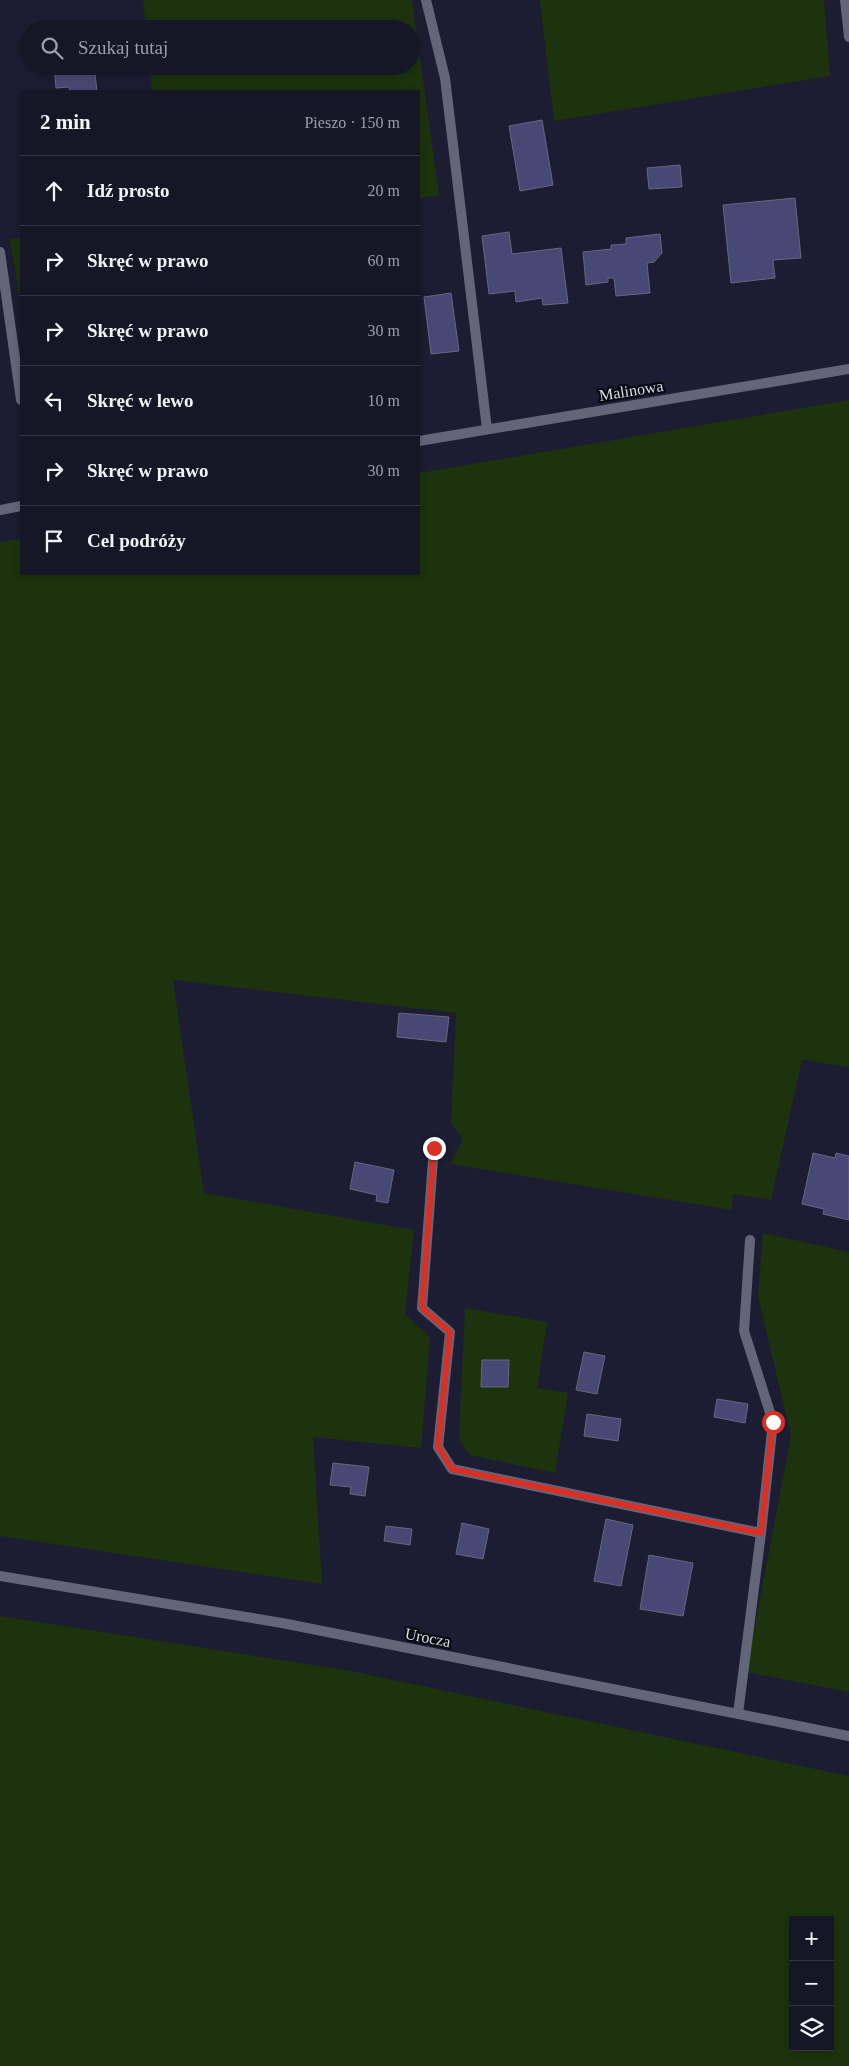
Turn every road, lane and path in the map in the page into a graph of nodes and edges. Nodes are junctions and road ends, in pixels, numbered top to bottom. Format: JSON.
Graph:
{"nodes":[{"id":1,"x":426,"y":0,"type":"edge"},
{"id":2,"x":845,"y":0,"type":"edge"},
{"id":3,"x":849,"y":37,"type":"edge"},
{"id":4,"x":0,"y":252,"type":"edge"},
{"id":5,"x":849,"y":369,"type":"edge"},
{"id":6,"x":20,"y":393,"type":"edge"},
{"id":7,"x":487,"y":429,"type":"junction"},
{"id":8,"x":420,"y":440,"type":"edge"},
{"id":9,"x":20,"y":506,"type":"edge"},
{"id":10,"x":0,"y":510,"type":"edge"},
{"id":11,"x":434,"y":1148,"type":"dead end"},
{"id":12,"x":750,"y":1240,"type":"dead end"},
{"id":13,"x":761,"y":1533,"type":"junction"},
{"id":14,"x":0,"y":1576,"type":"edge"},
{"id":15,"x":738,"y":1714,"type":"junction"},
{"id":16,"x":849,"y":1736,"type":"edge"}],
"edges":[{"from":1,"to":7,"type":"street"},
{"from":2,"to":3,"type":"street"},
{"from":4,"to":6,"type":"street"},
{"from":5,"to":7,"type":"street","name":"Malinowa"},
{"from":7,"to":8,"type":"street","name":"Malinowa"},
{"from":9,"to":10,"type":"street"},
{"from":11,"to":13,"type":"street"},
{"from":12,"to":13,"type":"street"},
{"from":13,"to":15,"type":"street"},
{"from":14,"to":15,"type":"street","name":"Urocza"},
{"from":15,"to":16,"type":"street","name":"Urocza"}]}
